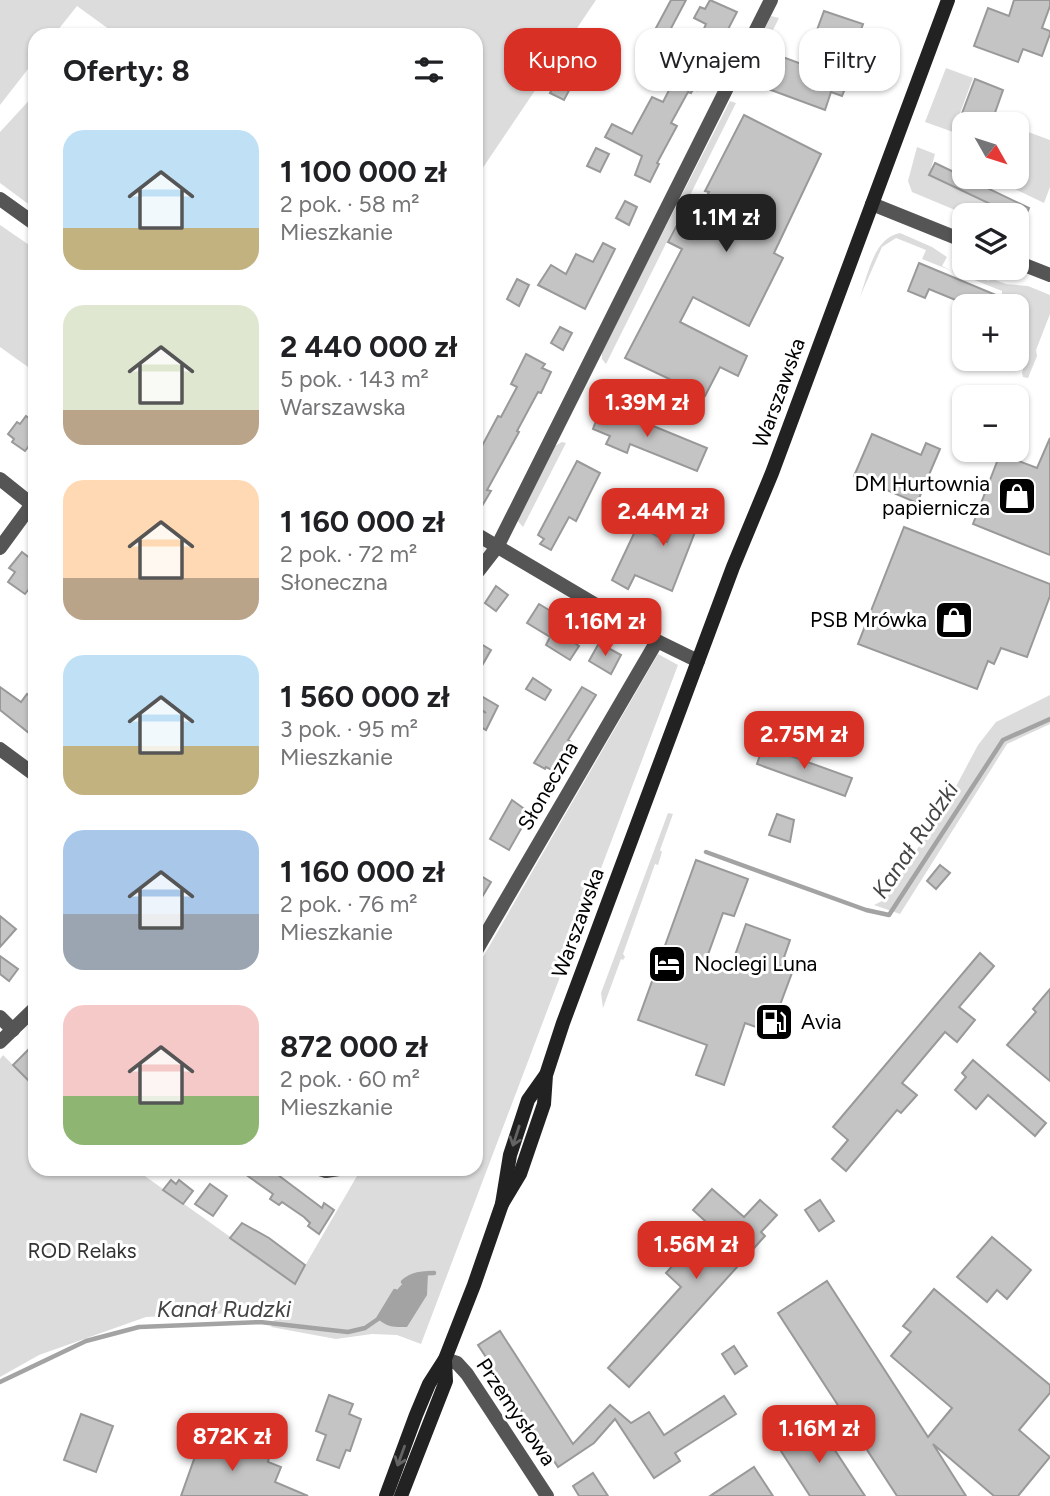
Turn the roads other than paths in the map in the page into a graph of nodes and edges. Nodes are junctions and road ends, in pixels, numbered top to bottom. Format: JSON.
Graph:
{"nodes":[{"id":1,"x":771,"y":0,"type":"edge"},
{"id":2,"x":948,"y":0,"type":"edge"},
{"id":3,"x":0,"y":200,"type":"edge"},
{"id":4,"x":872,"y":204,"type":"junction"},
{"id":5,"x":28,"y":219,"type":"edge"},
{"id":6,"x":952,"y":236,"type":"edge"},
{"id":7,"x":1029,"y":267,"type":"edge"},
{"id":8,"x":1050,"y":275,"type":"edge"},
{"id":9,"x":0,"y":479,"type":"edge"},
{"id":10,"x":28,"y":500,"type":"edge"},
{"id":11,"x":28,"y":512,"type":"edge"},
{"id":12,"x":483,"y":538,"type":"edge"},
{"id":13,"x":497,"y":547,"type":"junction"},
{"id":14,"x":0,"y":548,"type":"edge"},
{"id":15,"x":483,"y":565,"type":"edge"},
{"id":16,"x":657,"y":641,"type":"junction"},
{"id":17,"x":698,"y":661,"type":"junction"},
{"id":18,"x":0,"y":749,"type":"edge"},
{"id":19,"x":28,"y":770,"type":"edge"},
{"id":20,"x":483,"y":939,"type":"edge"},
{"id":21,"x":28,"y":1015,"type":"edge"},
{"id":22,"x":0,"y":1017,"type":"edge"},
{"id":23,"x":13,"y":1030,"type":"junction"},
{"id":24,"x":0,"y":1042,"type":"edge"},
{"id":25,"x":445,"y":1359,"type":"junction"},
{"id":26,"x":386,"y":1496,"type":"edge"},
{"id":27,"x":401,"y":1496,"type":"edge"},
{"id":28,"x":547,"y":1496,"type":"edge"}],
"edges":[{"from":1,"to":13,"type":"street"},
{"from":2,"to":4,"type":"main road","name":"Warszawska"},
{"from":3,"to":5,"type":"street"},
{"from":4,"to":6,"type":"street"},
{"from":4,"to":17,"type":"main road","name":"Warszawska"},
{"from":7,"to":8,"type":"street"},
{"from":9,"to":10,"type":"street"},
{"from":11,"to":14,"type":"street"},
{"from":12,"to":13,"type":"street"},
{"from":13,"to":15,"type":"street"},
{"from":13,"to":16,"type":"street"},
{"from":16,"to":17,"type":"street"},
{"from":16,"to":20,"type":"street","name":"Słoneczna"},
{"from":17,"to":25,"type":"main road","name":"Warszawska"},
{"from":18,"to":19,"type":"street"},
{"from":21,"to":23,"type":"street"},
{"from":22,"to":23,"type":"street"},
{"from":23,"to":24,"type":"street"},
{"from":25,"to":26,"type":"main road","name":"Warszawska","one_way":true},
{"from":25,"to":27,"type":"main road","name":"Warszawska"},
{"from":25,"to":28,"type":"street","name":"Przemysłowa"}]}
